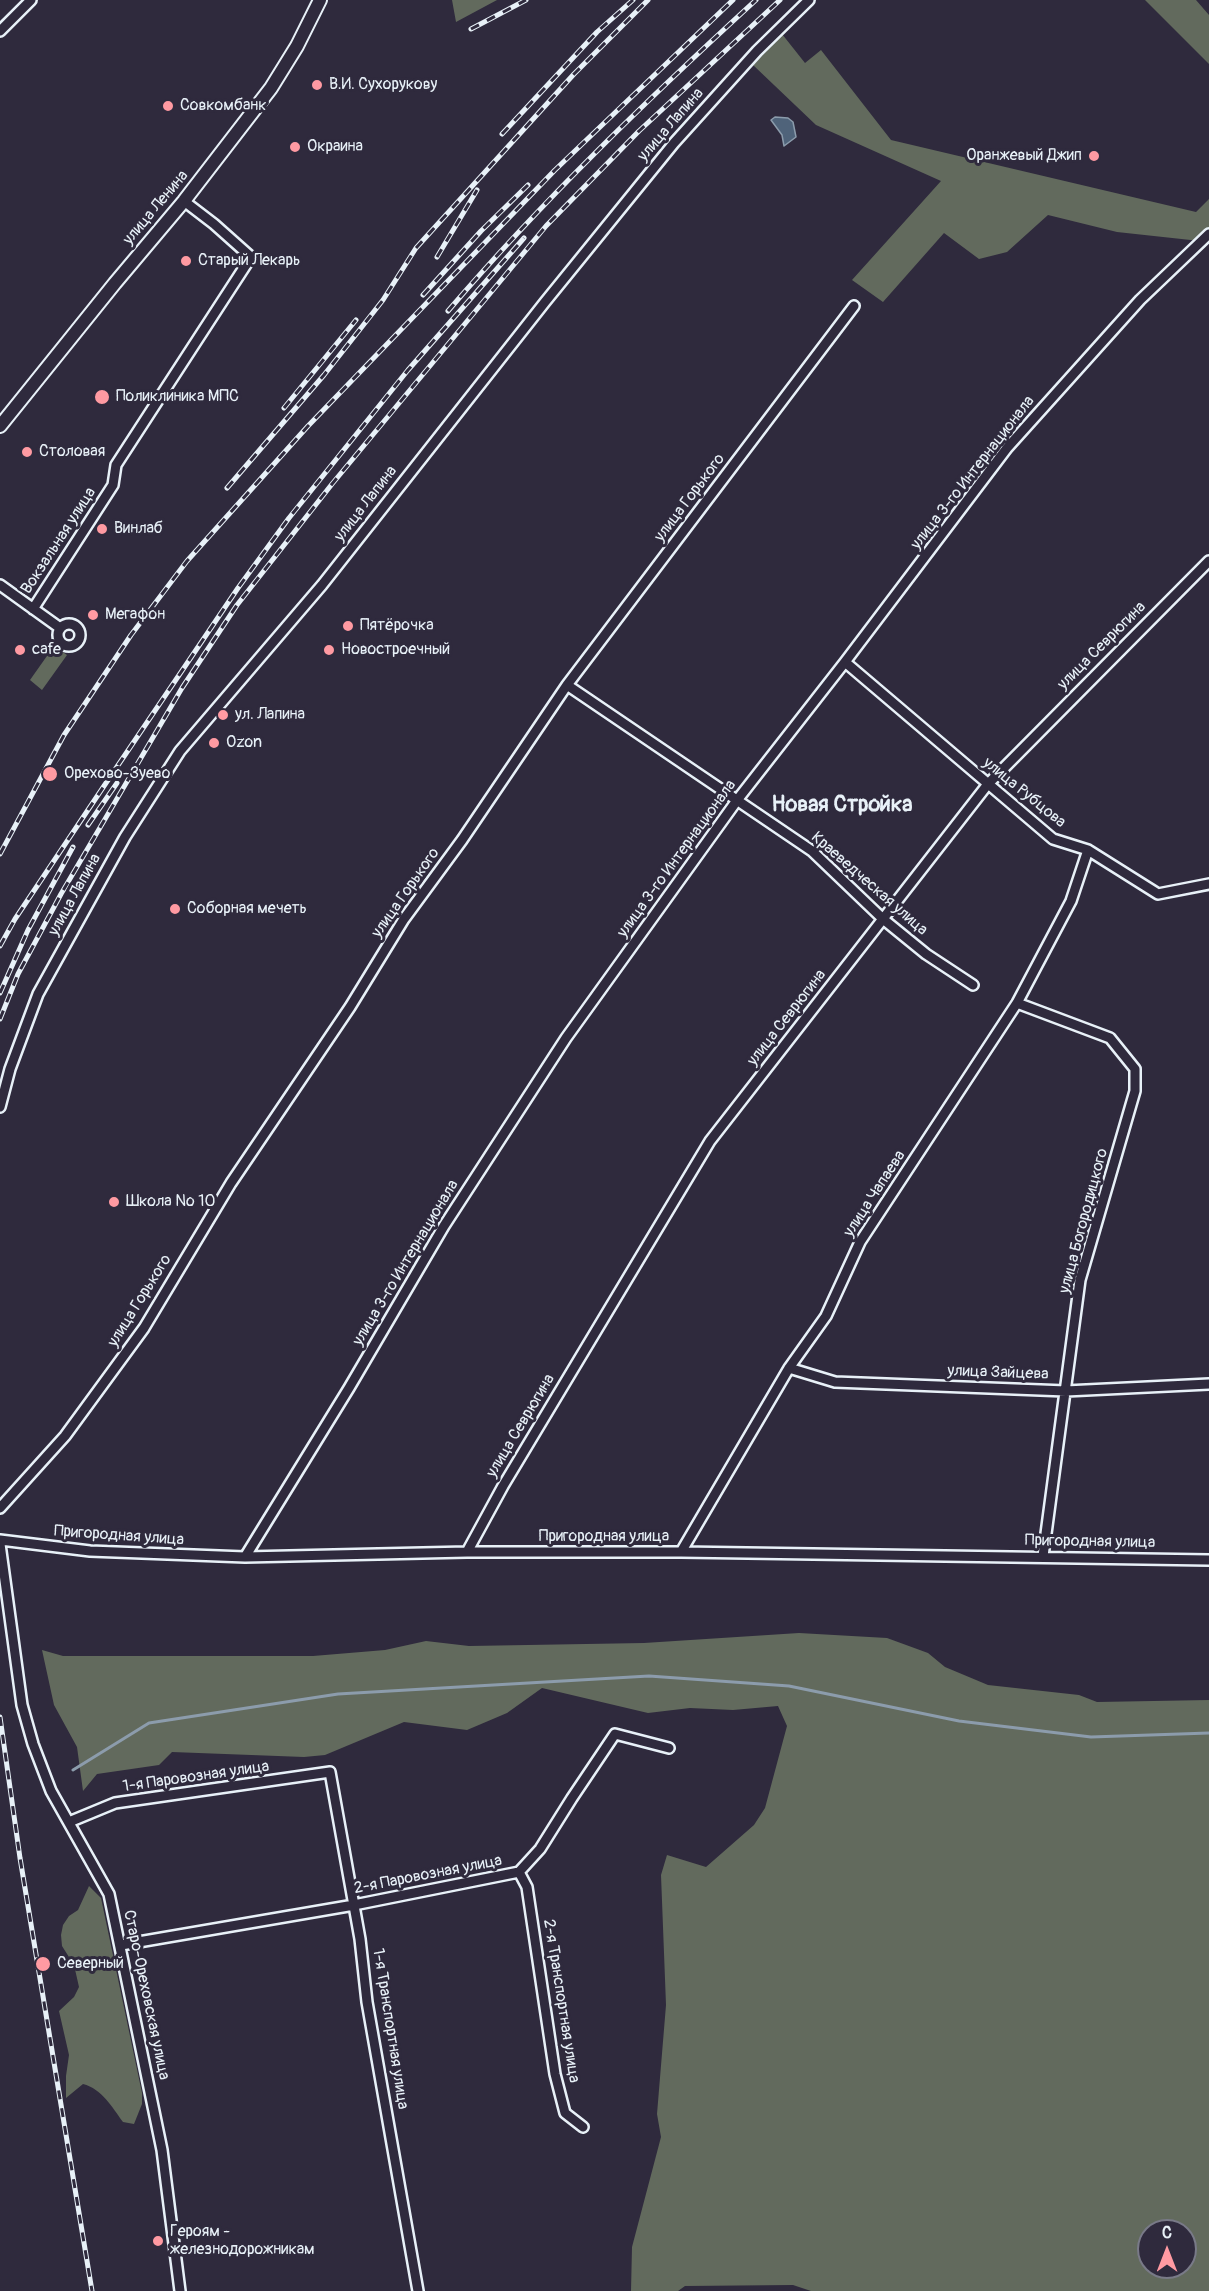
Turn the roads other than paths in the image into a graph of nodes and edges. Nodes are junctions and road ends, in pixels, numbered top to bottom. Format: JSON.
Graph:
{"nodes":[{"id":1,"x":31,"y":0,"type":"edge"},
{"id":2,"x":320,"y":0,"type":"edge"},
{"id":3,"x":809,"y":0,"type":"edge"},
{"id":4,"x":0,"y":31,"type":"edge"},
{"id":5,"x":184,"y":201,"type":"junction"},
{"id":6,"x":1209,"y":234,"type":"edge"},
{"id":7,"x":854,"y":306,"type":"dead end"},
{"id":8,"x":0,"y":426,"type":"edge"},
{"id":9,"x":1209,"y":561,"type":"edge"},
{"id":10,"x":0,"y":585,"type":"edge"},
{"id":11,"x":33,"y":609,"type":"junction"},
{"id":12,"x":60,"y":628,"type":"dead end"},
{"id":13,"x":845,"y":662,"type":"junction"},
{"id":14,"x":567,"y":685,"type":"junction"},
{"id":15,"x":988,"y":784,"type":"junction"},
{"id":16,"x":738,"y":799,"type":"junction"},
{"id":17,"x":1088,"y":850,"type":"junction"},
{"id":18,"x":1209,"y":884,"type":"edge"},
{"id":19,"x":883,"y":919,"type":"junction"},
{"id":20,"x":974,"y":985,"type":"dead end"},
{"id":21,"x":1017,"y":1003,"type":"junction"},
{"id":22,"x":0,"y":1107,"type":"edge"},
{"id":23,"x":789,"y":1368,"type":"junction"},
{"id":24,"x":1209,"y":1384,"type":"edge"},
{"id":25,"x":1066,"y":1391,"type":"junction"},
{"id":26,"x":0,"y":1508,"type":"edge"},
{"id":27,"x":0,"y":1542,"type":"edge"},
{"id":28,"x":467,"y":1552,"type":"junction"},
{"id":29,"x":681,"y":1552,"type":"junction"},
{"id":30,"x":1043,"y":1556,"type":"junction"},
{"id":31,"x":245,"y":1557,"type":"junction"},
{"id":32,"x":1209,"y":1560,"type":"edge"},
{"id":33,"x":669,"y":1748,"type":"dead end"},
{"id":34,"x":330,"y":1772,"type":"joint"},
{"id":35,"x":69,"y":1822,"type":"junction"},
{"id":36,"x":519,"y":1872,"type":"junction"},
{"id":37,"x":354,"y":1905,"type":"junction"},
{"id":38,"x":121,"y":1945,"type":"junction"},
{"id":39,"x":583,"y":2127,"type":"dead end"},
{"id":40,"x":180,"y":2291,"type":"edge"},
{"id":41,"x":418,"y":2291,"type":"edge"}],
"edges":[{"from":1,"to":4,"type":"street"},
{"from":2,"to":5,"type":"main road","name":"улица Ленина"},
{"from":3,"to":22,"type":"street","name":"улица Лапина"},
{"from":5,"to":8,"type":"main road","name":"улица Ленина"},
{"from":5,"to":11,"type":"street","name":"Вокзальная улица"},
{"from":6,"to":13,"type":"street","name":"улица 3-го Интернационала"},
{"from":7,"to":14,"type":"street","name":"улица Горького"},
{"from":9,"to":15,"type":"street","name":"улица Севрюгина"},
{"from":10,"to":11,"type":"street"},
{"from":11,"to":12,"type":"street"},
{"from":13,"to":15,"type":"street","name":"улица Рубцова"},
{"from":13,"to":16,"type":"street","name":"улица 3-го Интернационала"},
{"from":14,"to":16,"type":"street","name":"Краеведческая улица"},
{"from":14,"to":26,"type":"street","name":"улица Горького"},
{"from":15,"to":17,"type":"street","name":"улица Рубцова"},
{"from":15,"to":19,"type":"street","name":"улица Севрюгина"},
{"from":16,"to":19,"type":"street","name":"Краеведческая улица"},
{"from":16,"to":31,"type":"street","name":"улица 3-го Интернационала"},
{"from":17,"to":18,"type":"street","name":"улица Рубцова"},
{"from":17,"to":21,"type":"street","name":"улица Чапаева"},
{"from":19,"to":20,"type":"street","name":"Краеведческая улица"},
{"from":19,"to":28,"type":"street","name":"улица Севрюгина"},
{"from":21,"to":23,"type":"street","name":"улица Чапаева"},
{"from":21,"to":25,"type":"street","name":"улица Богородицкого"},
{"from":23,"to":25,"type":"street","name":"улица Зайцева"},
{"from":23,"to":29,"type":"street","name":"улица Чапаева"},
{"from":24,"to":25,"type":"street","name":"улица Зайцева"},
{"from":25,"to":30,"type":"street","name":"улица Богородицкого"},
{"from":27,"to":31,"type":"street","name":"Пригородная улица"},
{"from":27,"to":35,"type":"street","name":"Старо-Ореховская улица"},
{"from":28,"to":29,"type":"street","name":"Пригородная улица"},
{"from":28,"to":31,"type":"street","name":"Пригородная улица"},
{"from":29,"to":30,"type":"street","name":"Пригородная улица"},
{"from":30,"to":32,"type":"street","name":"Пригородная улица"},
{"from":33,"to":36,"type":"street","name":"2-я Паровозная улица"},
{"from":34,"to":35,"type":"street","name":"1-я Паровозная улица"},
{"from":34,"to":37,"type":"street","name":"1-я Транспортная улица"},
{"from":35,"to":38,"type":"street","name":"Старо-Ореховская улица"},
{"from":36,"to":37,"type":"street","name":"2-я Паровозная улица"},
{"from":36,"to":39,"type":"street","name":"2-я Транспортная улица"},
{"from":37,"to":38,"type":"street","name":"2-я Паровозная улица"},
{"from":37,"to":41,"type":"street","name":"1-я Транспортная улица"},
{"from":38,"to":40,"type":"street","name":"Старо-Ореховская улица"}]}
